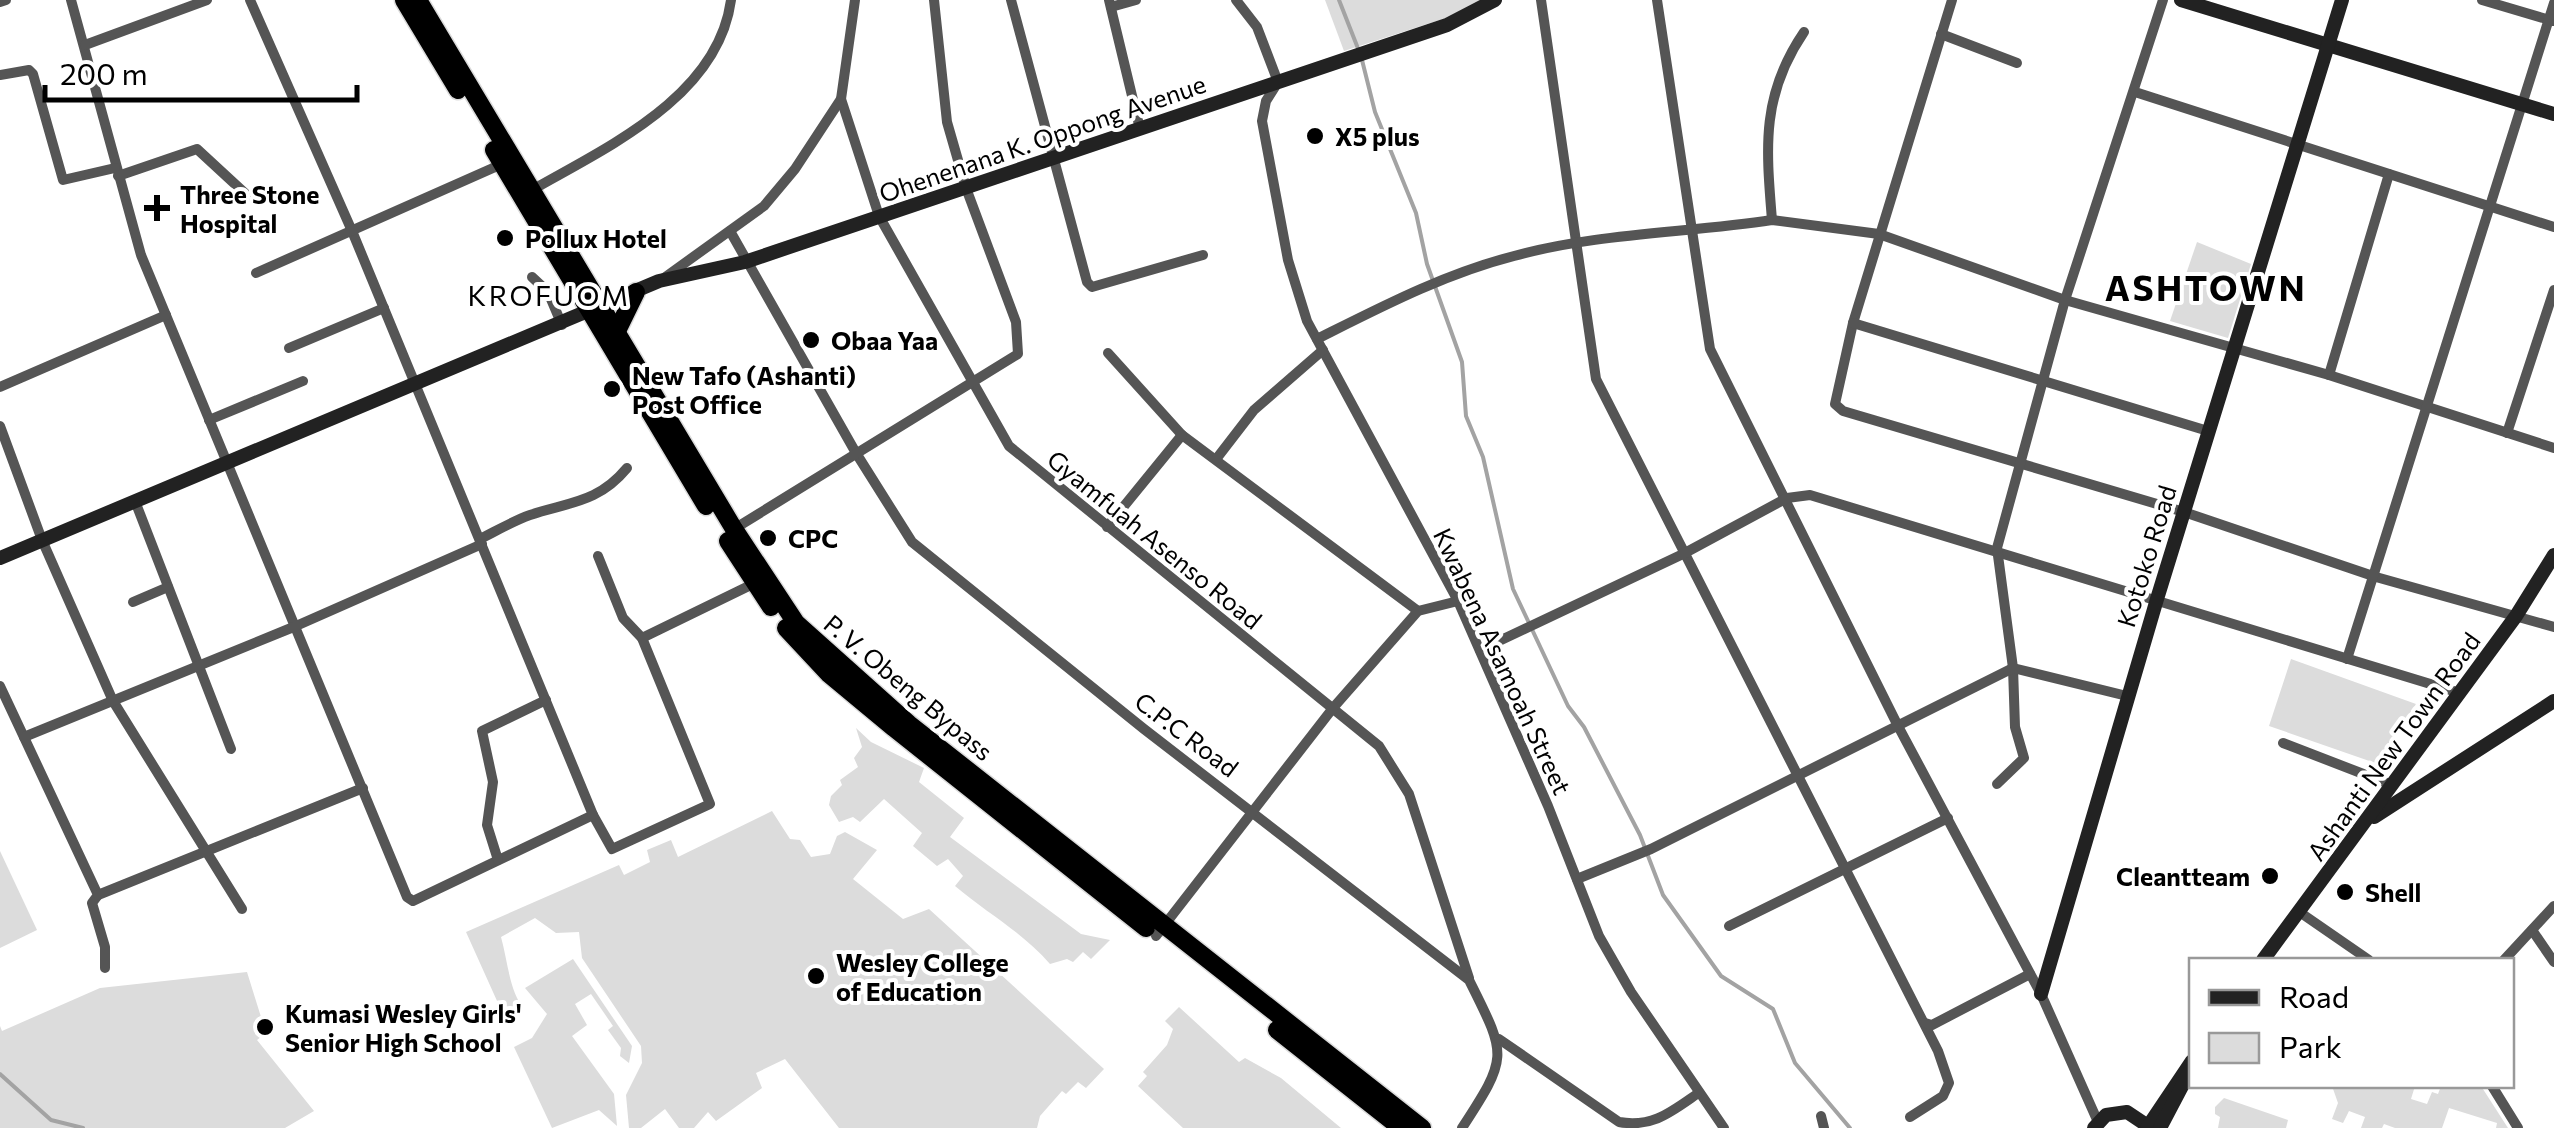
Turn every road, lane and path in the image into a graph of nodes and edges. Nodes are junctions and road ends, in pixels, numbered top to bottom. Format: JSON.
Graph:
{"nodes":[{"id":1,"x":71,"y":0,"type":"edge"},
{"id":2,"x":207,"y":0,"type":"edge"},
{"id":3,"x":250,"y":0,"type":"edge"},
{"id":4,"x":404,"y":0,"type":"edge"},
{"id":5,"x":418,"y":0,"type":"edge"},
{"id":6,"x":730,"y":0,"type":"edge"},
{"id":7,"x":856,"y":0,"type":"edge"},
{"id":8,"x":934,"y":0,"type":"edge"},
{"id":9,"x":1011,"y":0,"type":"edge"},
{"id":10,"x":1136,"y":0,"type":"edge"},
{"id":11,"x":1236,"y":0,"type":"edge"},
{"id":12,"x":1494,"y":0,"type":"edge"},
{"id":13,"x":1541,"y":0,"type":"edge"},
{"id":14,"x":1656,"y":0,"type":"edge"},
{"id":15,"x":1952,"y":0,"type":"edge"},
{"id":16,"x":2163,"y":0,"type":"edge"},
{"id":17,"x":2182,"y":0,"type":"edge"},
{"id":18,"x":2342,"y":0,"type":"edge"},
{"id":19,"x":2482,"y":0,"type":"edge"},
{"id":20,"x":2554,"y":3,"type":"edge"},
{"id":21,"x":1110,"y":4,"type":"edge"},
{"id":22,"x":2551,"y":21,"type":"edge"},
{"id":23,"x":1804,"y":32,"type":"dead end"},
{"id":24,"x":1941,"y":34,"type":"junction"},
{"id":25,"x":2329,"y":44,"type":"junction"},
{"id":26,"x":86,"y":46,"type":"junction"},
{"id":27,"x":2017,"y":63,"type":"dead end"},
{"id":28,"x":0,"y":75,"type":"edge"},
{"id":29,"x":1278,"y":82,"type":"junction"},
{"id":30,"x":2134,"y":92,"type":"junction"},
{"id":31,"x":841,"y":99,"type":"junction"},
{"id":32,"x":2524,"y":103,"type":"junction"},
{"id":33,"x":2554,"y":114,"type":"edge"},
{"id":34,"x":1140,"y":130,"type":"junction"},
{"id":35,"x":2296,"y":144,"type":"junction"},
{"id":36,"x":1052,"y":159,"type":"junction"},
{"id":37,"x":502,"y":164,"type":"junction"},
{"id":38,"x":117,"y":172,"type":"junction"},
{"id":39,"x":2389,"y":174,"type":"junction"},
{"id":40,"x":966,"y":188,"type":"junction"},
{"id":41,"x":532,"y":190,"type":"junction"},
{"id":42,"x":249,"y":197,"type":"dead end"},
{"id":43,"x":2492,"y":207,"type":"junction"},
{"id":44,"x":878,"y":216,"type":"junction"},
{"id":45,"x":1772,"y":220,"type":"junction"},
{"id":46,"x":2554,"y":227,"type":"edge"},
{"id":47,"x":352,"y":231,"type":"junction"},
{"id":48,"x":730,"y":231,"type":"junction"},
{"id":49,"x":1691,"y":232,"type":"junction"},
{"id":50,"x":1879,"y":234,"type":"junction"},
{"id":51,"x":1576,"y":244,"type":"junction"},
{"id":52,"x":1203,"y":255,"type":"dead end"},
{"id":53,"x":745,"y":262,"type":"junction"},
{"id":54,"x":256,"y":273,"type":"dead end"},
{"id":55,"x":532,"y":277,"type":"dead end"},
{"id":56,"x":659,"y":282,"type":"junction"},
{"id":57,"x":2554,"y":290,"type":"edge"},
{"id":58,"x":636,"y":292,"type":"junction"},
{"id":59,"x":2065,"y":300,"type":"junction"},
{"id":60,"x":384,"y":308,"type":"junction"},
{"id":61,"x":595,"y":310,"type":"junction"},
{"id":62,"x":166,"y":315,"type":"junction"},
{"id":63,"x":1853,"y":323,"type":"junction"},
{"id":64,"x":563,"y":326,"type":"junction"},
{"id":65,"x":616,"y":332,"type":"junction"},
{"id":66,"x":1317,"y":339,"type":"junction"},
{"id":67,"x":289,"y":348,"type":"dead end"},
{"id":68,"x":2236,"y":348,"type":"junction"},
{"id":69,"x":1323,"y":350,"type":"junction"},
{"id":70,"x":1108,"y":353,"type":"dead end"},
{"id":71,"x":2328,"y":375,"type":"junction"},
{"id":72,"x":303,"y":381,"type":"dead end"},
{"id":73,"x":2041,"y":381,"type":"junction"},
{"id":74,"x":415,"y":385,"type":"junction"},
{"id":75,"x":971,"y":385,"type":"junction"},
{"id":76,"x":0,"y":387,"type":"edge"},
{"id":77,"x":2426,"y":408,"type":"junction"},
{"id":78,"x":210,"y":420,"type":"junction"},
{"id":79,"x":0,"y":426,"type":"edge"},
{"id":80,"x":2208,"y":432,"type":"junction"},
{"id":81,"x":2507,"y":433,"type":"junction"},
{"id":82,"x":1182,"y":435,"type":"junction"},
{"id":83,"x":2554,"y":448,"type":"edge"},
{"id":84,"x":856,"y":453,"type":"junction"},
{"id":85,"x":1217,"y":458,"type":"junction"},
{"id":86,"x":226,"y":461,"type":"junction"},
{"id":87,"x":2017,"y":465,"type":"junction"},
{"id":88,"x":628,"y":468,"type":"dead end"},
{"id":89,"x":1788,"y":498,"type":"junction"},
{"id":90,"x":135,"y":501,"type":"junction"},
{"id":91,"x":2184,"y":512,"type":"junction"},
{"id":92,"x":1106,"y":527,"type":"junction"},
{"id":93,"x":734,"y":529,"type":"junction"},
{"id":94,"x":42,"y":540,"type":"junction"},
{"id":95,"x":481,"y":542,"type":"junction"},
{"id":96,"x":1997,"y":548,"type":"junction"},
{"id":97,"x":1683,"y":554,"type":"junction"},
{"id":98,"x":2554,"y":555,"type":"edge"},
{"id":99,"x":598,"y":556,"type":"dead end"},
{"id":100,"x":0,"y":558,"type":"edge"},
{"id":101,"x":2376,"y":578,"type":"junction"},
{"id":102,"x":755,"y":584,"type":"junction"},
{"id":103,"x":168,"y":587,"type":"junction"},
{"id":104,"x":2156,"y":599,"type":"junction"},
{"id":105,"x":1458,"y":601,"type":"junction"},
{"id":106,"x":133,"y":602,"type":"dead end"},
{"id":107,"x":1418,"y":611,"type":"junction"},
{"id":108,"x":2516,"y":616,"type":"junction"},
{"id":109,"x":296,"y":626,"type":"junction"},
{"id":110,"x":2554,"y":627,"type":"edge"},
{"id":111,"x":642,"y":638,"type":"junction"},
{"id":112,"x":1480,"y":650,"type":"junction"},
{"id":113,"x":2347,"y":659,"type":"junction"},
{"id":114,"x":198,"y":665,"type":"junction"},
{"id":115,"x":2014,"y":668,"type":"junction"},
{"id":116,"x":0,"y":686,"type":"edge"},
{"id":117,"x":2460,"y":693,"type":"junction"},
{"id":118,"x":2127,"y":696,"type":"junction"},
{"id":119,"x":546,"y":700,"type":"junction"},
{"id":120,"x":113,"y":701,"type":"junction"},
{"id":121,"x":2554,"y":701,"type":"edge"},
{"id":122,"x":1333,"y":708,"type":"junction"},
{"id":123,"x":1898,"y":726,"type":"junction"},
{"id":124,"x":24,"y":737,"type":"junction"},
{"id":125,"x":2283,"y":743,"type":"dead end"},
{"id":126,"x":231,"y":749,"type":"dead end"},
{"id":127,"x":1796,"y":776,"type":"junction"},
{"id":128,"x":1997,"y":784,"type":"dead end"},
{"id":129,"x":2392,"y":785,"type":"junction"},
{"id":130,"x":364,"y":788,"type":"junction"},
{"id":131,"x":1254,"y":810,"type":"junction"},
{"id":132,"x":592,"y":815,"type":"junction"},
{"id":133,"x":1948,"y":818,"type":"junction"},
{"id":134,"x":2365,"y":822,"type":"junction"},
{"id":135,"x":208,"y":849,"type":"junction"},
{"id":136,"x":498,"y":860,"type":"junction"},
{"id":137,"x":1844,"y":868,"type":"junction"},
{"id":138,"x":1577,"y":879,"type":"junction"},
{"id":139,"x":98,"y":895,"type":"junction"},
{"id":140,"x":2554,"y":906,"type":"edge"},
{"id":141,"x":242,"y":909,"type":"dead end"},
{"id":142,"x":2298,"y":911,"type":"junction"},
{"id":143,"x":1729,"y":926,"type":"dead end"},
{"id":144,"x":2532,"y":930,"type":"junction"},
{"id":145,"x":1160,"y":931,"type":"junction"},
{"id":146,"x":2264,"y":958,"type":"edge"},
{"id":147,"x":2366,"y":958,"type":"edge"},
{"id":148,"x":2506,"y":958,"type":"edge"},
{"id":149,"x":2554,"y":962,"type":"edge"},
{"id":150,"x":105,"y":968,"type":"dead end"},
{"id":151,"x":2030,"y":974,"type":"junction"},
{"id":152,"x":1469,"y":980,"type":"junction"},
{"id":153,"x":2041,"y":994,"type":"junction"},
{"id":154,"x":1925,"y":1022,"type":"junction"},
{"id":155,"x":1499,"y":1040,"type":"junction"},
{"id":156,"x":2189,"y":1068,"type":"edge"},
{"id":157,"x":2189,"y":1069,"type":"edge"},
{"id":158,"x":2493,"y":1088,"type":"edge"},
{"id":159,"x":1697,"y":1094,"type":"junction"},
{"id":160,"x":1910,"y":1117,"type":"dead end"},
{"id":161,"x":2096,"y":1125,"type":"edge"},
{"id":162,"x":2149,"y":1125,"type":"edge"},
{"id":163,"x":1401,"y":1128,"type":"edge"},
{"id":164,"x":1422,"y":1128,"type":"edge"},
{"id":165,"x":1462,"y":1128,"type":"edge"},
{"id":166,"x":1724,"y":1128,"type":"edge"},
{"id":167,"x":2518,"y":1128,"type":"edge"}],
"edges":[{"from":1,"to":26,"type":"street"},
{"from":2,"to":26,"type":"street"},
{"from":3,"to":47,"type":"street"},
{"from":4,"to":37,"type":"highway","name":"P. V. Obeng Bypass"},
{"from":5,"to":41,"type":"highway","name":"P. V. Obeng Bypass"},
{"from":6,"to":41,"type":"street"},
{"from":7,"to":31,"type":"street"},
{"from":8,"to":40,"type":"street"},
{"from":9,"to":36,"type":"street"},
{"from":10,"to":21,"type":"street"},
{"from":11,"to":29,"type":"street"},
{"from":12,"to":29,"type":"street","name":"Ohenenana K. Oppong Avenue"},
{"from":13,"to":51,"type":"street"},
{"from":14,"to":49,"type":"street"},
{"from":15,"to":24,"type":"street"},
{"from":16,"to":30,"type":"street"},
{"from":17,"to":25,"type":"street"},
{"from":18,"to":25,"type":"street","name":"Kotoko Road"},
{"from":19,"to":22,"type":"street"},
{"from":20,"to":22,"type":"street"},
{"from":21,"to":34,"type":"street"},
{"from":22,"to":32,"type":"street"},
{"from":23,"to":45,"type":"street"},
{"from":24,"to":27,"type":"street"},
{"from":24,"to":50,"type":"street"},
{"from":25,"to":32,"type":"street"},
{"from":25,"to":35,"type":"street","name":"Kotoko Road"},
{"from":26,"to":38,"type":"street"},
{"from":28,"to":38,"type":"street"},
{"from":29,"to":34,"type":"street","name":"Ohenenana K. Oppong Avenue"},
{"from":29,"to":66,"type":"street","name":"Kwabena Asamoah Street"},
{"from":30,"to":35,"type":"street"},
{"from":30,"to":59,"type":"street"},
{"from":31,"to":44,"type":"street","name":"Gyamfuah Asenso Road"},
{"from":31,"to":48,"type":"street"},
{"from":32,"to":33,"type":"street"},
{"from":32,"to":43,"type":"street"},
{"from":34,"to":36,"type":"street","name":"Ohenenana K. Oppong Avenue"},
{"from":35,"to":39,"type":"street"},
{"from":35,"to":68,"type":"street","name":"Kotoko Road"},
{"from":36,"to":40,"type":"street","name":"Ohenenana K. Oppong Avenue"},
{"from":36,"to":52,"type":"street"},
{"from":37,"to":47,"type":"street"},
{"from":37,"to":61,"type":"highway","name":"P. V. Obeng Bypass"},
{"from":38,"to":42,"type":"street"},
{"from":38,"to":62,"type":"street"},
{"from":39,"to":43,"type":"street"},
{"from":39,"to":71,"type":"street"},
{"from":40,"to":44,"type":"street","name":"Ohenenana K. Oppong Avenue"},
{"from":40,"to":75,"type":"street"},
{"from":41,"to":61,"type":"highway","name":"P. V. Obeng Bypass"},
{"from":43,"to":46,"type":"street"},
{"from":43,"to":77,"type":"street"},
{"from":44,"to":53,"type":"street","name":"Ohenenana K. Oppong Avenue"},
{"from":44,"to":75,"type":"street","name":"Gyamfuah Asenso Road"},
{"from":45,"to":49,"type":"street"},
{"from":45,"to":50,"type":"street"},
{"from":47,"to":54,"type":"street"},
{"from":47,"to":60,"type":"street"},
{"from":48,"to":53,"type":"street","name":"C.P.C Road"},
{"from":48,"to":56,"type":"street"},
{"from":49,"to":51,"type":"street"},
{"from":49,"to":89,"type":"street"},
{"from":50,"to":59,"type":"street"},
{"from":50,"to":63,"type":"street"},
{"from":51,"to":66,"type":"street"},
{"from":51,"to":97,"type":"street"},
{"from":53,"to":56,"type":"street","name":"Ohenenana K. Oppong Avenue"},
{"from":53,"to":84,"type":"street","name":"C.P.C Road"},
{"from":55,"to":64,"type":"street"},
{"from":56,"to":58,"type":"street","name":"Ohenenana K. Oppong Avenue"},
{"from":57,"to":81,"type":"street"},
{"from":58,"to":61,"type":"street","name":"Ohenenana K. Oppong Avenue"},
{"from":58,"to":65,"type":"highway"},
{"from":59,"to":68,"type":"street"},
{"from":59,"to":73,"type":"street"},
{"from":60,"to":67,"type":"street"},
{"from":60,"to":74,"type":"street"},
{"from":61,"to":64,"type":"street","name":"Ohenenana K. Oppong Avenue"},
{"from":61,"to":65,"type":"highway","name":"P. V. Obeng Bypass"},
{"from":61,"to":102,"type":"highway","name":"P. V. Obeng Bypass"},
{"from":62,"to":76,"type":"street"},
{"from":62,"to":78,"type":"street"},
{"from":63,"to":73,"type":"street"},
{"from":63,"to":87,"type":"street"},
{"from":64,"to":74,"type":"street","name":"Ohenenana K. Oppong Avenue"},
{"from":65,"to":93,"type":"highway","name":"P. V. Obeng Bypass"},
{"from":66,"to":69,"type":"street","name":"Kwabena Asamoah Street"},
{"from":68,"to":71,"type":"street"},
{"from":68,"to":80,"type":"street","name":"Kotoko Road"},
{"from":69,"to":85,"type":"street"},
{"from":69,"to":105,"type":"street","name":"Kwabena Asamoah Street"},
{"from":70,"to":82,"type":"street"},
{"from":71,"to":77,"type":"street"},
{"from":72,"to":78,"type":"street"},
{"from":73,"to":80,"type":"street"},
{"from":73,"to":87,"type":"street"},
{"from":74,"to":86,"type":"street","name":"Ohenenana K. Oppong Avenue"},
{"from":74,"to":95,"type":"street"},
{"from":75,"to":84,"type":"street"},
{"from":75,"to":92,"type":"street","name":"Gyamfuah Asenso Road"},
{"from":77,"to":81,"type":"street"},
{"from":77,"to":101,"type":"street"},
{"from":78,"to":86,"type":"street"},
{"from":79,"to":94,"type":"street"},
{"from":80,"to":91,"type":"street","name":"Kotoko Road"},
{"from":81,"to":83,"type":"street"},
{"from":82,"to":85,"type":"street"},
{"from":82,"to":92,"type":"street"},
{"from":84,"to":93,"type":"street"},
{"from":84,"to":131,"type":"street","name":"C.P.C Road"},
{"from":85,"to":107,"type":"street"},
{"from":86,"to":90,"type":"street","name":"Ohenenana K. Oppong Avenue"},
{"from":86,"to":109,"type":"street"},
{"from":87,"to":91,"type":"street"},
{"from":87,"to":96,"type":"street"},
{"from":88,"to":95,"type":"street"},
{"from":89,"to":96,"type":"street"},
{"from":89,"to":97,"type":"street"},
{"from":89,"to":123,"type":"street"},
{"from":90,"to":94,"type":"street","name":"Ohenenana K. Oppong Avenue"},
{"from":90,"to":103,"type":"street"},
{"from":91,"to":101,"type":"street"},
{"from":91,"to":104,"type":"street","name":"Kotoko Road"},
{"from":92,"to":122,"type":"street","name":"Gyamfuah Asenso Road"},
{"from":93,"to":145,"type":"highway","name":"P. V. Obeng Bypass"},
{"from":94,"to":100,"type":"street","name":"Ohenenana K. Oppong Avenue"},
{"from":94,"to":120,"type":"street"},
{"from":95,"to":109,"type":"street"},
{"from":95,"to":119,"type":"street"},
{"from":96,"to":104,"type":"street"},
{"from":96,"to":115,"type":"street"},
{"from":97,"to":112,"type":"street"},
{"from":97,"to":127,"type":"street"},
{"from":98,"to":108,"type":"street","name":"Ashanti New Town Road"},
{"from":99,"to":111,"type":"street"},
{"from":101,"to":108,"type":"street"},
{"from":101,"to":113,"type":"street"},
{"from":102,"to":111,"type":"street"},
{"from":102,"to":145,"type":"highway","name":"P. V. Obeng Bypass"},
{"from":103,"to":106,"type":"street"},
{"from":103,"to":114,"type":"street"},
{"from":104,"to":113,"type":"street"},
{"from":104,"to":118,"type":"street","name":"Kotoko Road"},
{"from":105,"to":107,"type":"street"},
{"from":105,"to":112,"type":"street","name":"Kwabena Asamoah Street"},
{"from":107,"to":122,"type":"street"},
{"from":108,"to":110,"type":"street"},
{"from":108,"to":117,"type":"street","name":"Ashanti New Town Road"},
{"from":109,"to":114,"type":"street"},
{"from":109,"to":130,"type":"street"},
{"from":111,"to":132,"type":"street"},
{"from":112,"to":138,"type":"street","name":"Kwabena Asamoah Street"},
{"from":113,"to":117,"type":"street"},
{"from":114,"to":120,"type":"street"},
{"from":114,"to":126,"type":"street"},
{"from":115,"to":118,"type":"street"},
{"from":115,"to":123,"type":"street"},
{"from":115,"to":128,"type":"street"},
{"from":116,"to":124,"type":"street"},
{"from":117,"to":129,"type":"street","name":"Ashanti New Town Road"},
{"from":118,"to":153,"type":"street","name":"Kotoko Road"},
{"from":119,"to":132,"type":"street"},
{"from":119,"to":136,"type":"street"},
{"from":120,"to":124,"type":"street"},
{"from":120,"to":135,"type":"street"},
{"from":121,"to":134,"type":"street"},
{"from":122,"to":131,"type":"street"},
{"from":122,"to":152,"type":"street"},
{"from":123,"to":127,"type":"street"},
{"from":123,"to":133,"type":"street"},
{"from":124,"to":139,"type":"street"},
{"from":125,"to":129,"type":"street"},
{"from":127,"to":137,"type":"street"},
{"from":127,"to":138,"type":"street"},
{"from":129,"to":134,"type":"street","name":"Ashanti New Town Road"},
{"from":130,"to":135,"type":"street"},
{"from":130,"to":136,"type":"street"},
{"from":131,"to":145,"type":"street"},
{"from":131,"to":152,"type":"street","name":"C.P.C Road"},
{"from":132,"to":136,"type":"street"},
{"from":133,"to":137,"type":"street"},
{"from":133,"to":151,"type":"street"},
{"from":134,"to":142,"type":"street","name":"Ashanti New Town Road"},
{"from":135,"to":139,"type":"street"},
{"from":135,"to":141,"type":"street"},
{"from":137,"to":143,"type":"street"},
{"from":137,"to":154,"type":"street"},
{"from":138,"to":159,"type":"street","name":"Kwabena Asamoah Street"},
{"from":139,"to":150,"type":"street"},
{"from":140,"to":144,"type":"street"},
{"from":142,"to":146,"type":"street","name":"Ashanti New Town Road"},
{"from":142,"to":147,"type":"street"},
{"from":144,"to":148,"type":"street"},
{"from":144,"to":149,"type":"street"},
{"from":145,"to":163,"type":"highway","name":"P. V. Obeng Bypass"},
{"from":145,"to":164,"type":"highway","name":"P. V. Obeng Bypass"},
{"from":151,"to":153,"type":"street"},
{"from":151,"to":154,"type":"street"},
{"from":152,"to":155,"type":"street","name":"C.P.C Road"},
{"from":153,"to":161,"type":"street"},
{"from":154,"to":160,"type":"street"},
{"from":155,"to":159,"type":"street"},
{"from":155,"to":165,"type":"street"},
{"from":156,"to":162,"type":"street"},
{"from":157,"to":162,"type":"street"},
{"from":158,"to":167,"type":"street"},
{"from":159,"to":166,"type":"street","name":"Kwabena Asamoah Street"},
{"from":161,"to":162,"type":"street"}]}
